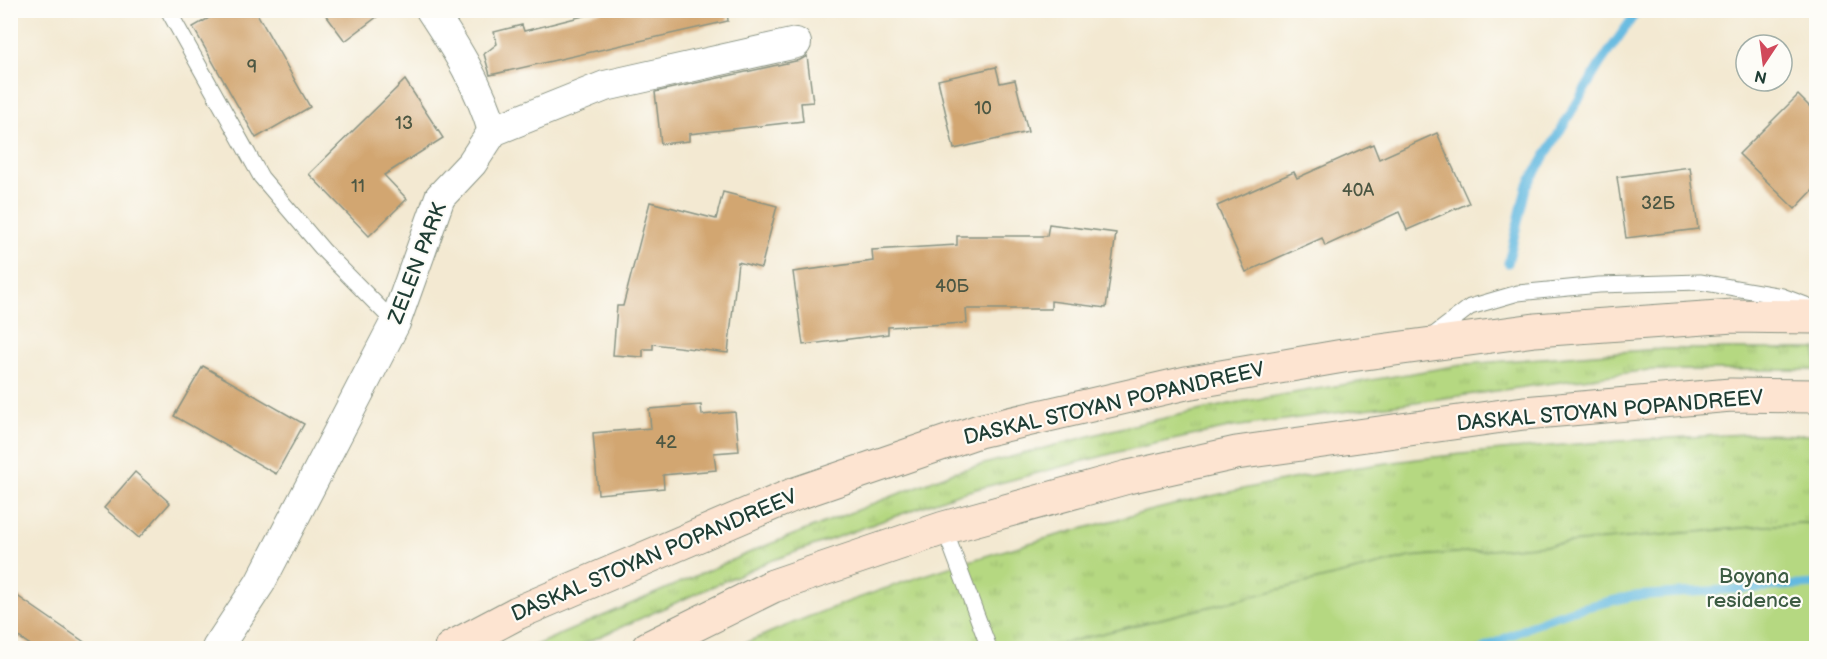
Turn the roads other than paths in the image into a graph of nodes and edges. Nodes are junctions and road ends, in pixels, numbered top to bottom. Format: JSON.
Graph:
{"nodes":[{"id":1,"x":168,"y":10,"type":"edge"},
{"id":2,"x":431,"y":10,"type":"edge"},
{"id":3,"x":796,"y":43,"type":"dead end"},
{"id":4,"x":493,"y":130,"type":"junction"},
{"id":5,"x":1816,"y":309,"type":"edge"},
{"id":6,"x":1816,"y":317,"type":"edge"},
{"id":7,"x":395,"y":323,"type":"junction"},
{"id":8,"x":1421,"y":345,"type":"junction"},
{"id":9,"x":1816,"y":396,"type":"edge"},
{"id":10,"x":944,"y":528,"type":"junction"},
{"id":11,"x":217,"y":648,"type":"edge"},
{"id":12,"x":451,"y":648,"type":"edge"},
{"id":13,"x":648,"y":648,"type":"edge"},
{"id":14,"x":989,"y":648,"type":"edge"}],
"edges":[{"from":1,"to":7,"type":"lane"},
{"from":2,"to":4,"type":"street"},
{"from":3,"to":4,"type":"street"},
{"from":4,"to":7,"type":"street","name":"ZELEN PARK"},
{"from":5,"to":8,"type":"lane"},
{"from":6,"to":8,"type":"main road","name":"DASKAL STOYAN POPANDREEV"},
{"from":7,"to":11,"type":"street","name":"ZELEN PARK"},
{"from":8,"to":12,"type":"main road","name":"DASKAL STOYAN POPANDREEV"},
{"from":9,"to":10,"type":"main road","name":"DASKAL STOYAN POPANDREEV"},
{"from":10,"to":13,"type":"main road","name":"DASKAL STOYAN POPANDREEV"},
{"from":10,"to":14,"type":"lane"}]}
